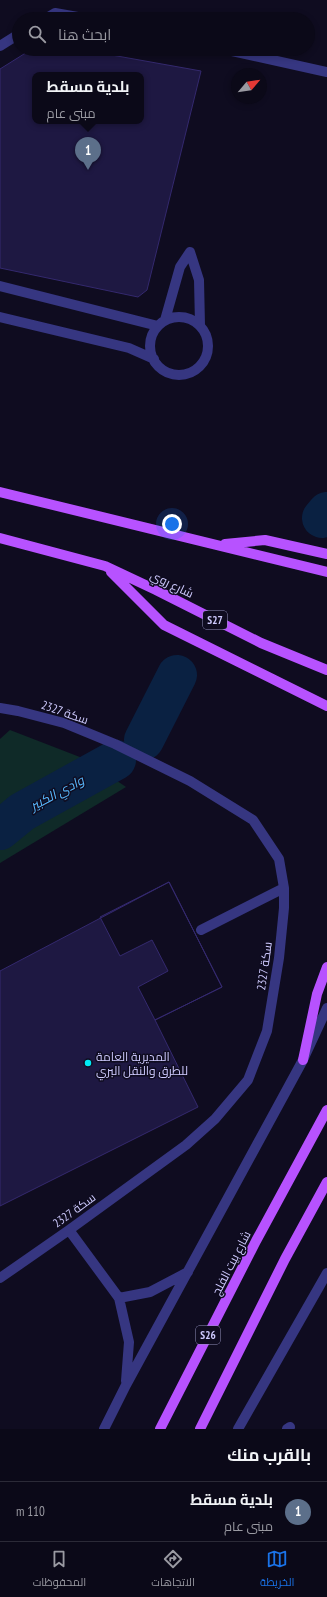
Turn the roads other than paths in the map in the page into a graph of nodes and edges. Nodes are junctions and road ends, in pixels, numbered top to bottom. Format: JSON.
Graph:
{"nodes":[{"id":1,"x":12,"y":38,"type":"edge"},
{"id":2,"x":0,"y":46,"type":"edge"},
{"id":3,"x":255,"y":56,"type":"edge"},
{"id":4,"x":327,"y":72,"type":"edge"},
{"id":5,"x":0,"y":286,"type":"edge"},
{"id":6,"x":0,"y":316,"type":"edge"},
{"id":7,"x":162,"y":323,"type":"junction"},
{"id":8,"x":200,"y":325,"type":"junction"},
{"id":9,"x":154,"y":359,"type":"junction"},
{"id":10,"x":0,"y":492,"type":"edge"},
{"id":11,"x":0,"y":538,"type":"edge"},
{"id":12,"x":217,"y":545,"type":"junction"},
{"id":13,"x":327,"y":554,"type":"edge"},
{"id":14,"x":105,"y":566,"type":"junction"},
{"id":15,"x":327,"y":572,"type":"edge"},
{"id":16,"x":327,"y":670,"type":"edge"},
{"id":17,"x":327,"y":706,"type":"edge"},
{"id":18,"x":0,"y":708,"type":"edge"},
{"id":19,"x":284,"y":888,"type":"junction"},
{"id":20,"x":201,"y":930,"type":"dead end"},
{"id":21,"x":327,"y":967,"type":"edge"},
{"id":22,"x":327,"y":1008,"type":"edge"},
{"id":23,"x":303,"y":1060,"type":"junction"},
{"id":24,"x":327,"y":1110,"type":"edge"},
{"id":25,"x":327,"y":1182,"type":"edge"},
{"id":26,"x":69,"y":1230,"type":"junction"},
{"id":27,"x":188,"y":1272,"type":"junction"},
{"id":28,"x":327,"y":1273,"type":"edge"},
{"id":29,"x":0,"y":1278,"type":"edge"},
{"id":30,"x":118,"y":1298,"type":"junction"},
{"id":31,"x":126,"y":1385,"type":"junction"},
{"id":32,"x":104,"y":1429,"type":"edge"},
{"id":33,"x":160,"y":1429,"type":"edge"},
{"id":34,"x":200,"y":1429,"type":"edge"},
{"id":35,"x":238,"y":1429,"type":"edge"}],
"edges":[{"from":1,"to":2,"type":"street"},
{"from":3,"to":4,"type":"street"},
{"from":5,"to":7,"type":"street"},
{"from":6,"to":9,"type":"street"},
{"from":7,"to":8,"type":"street"},
{"from":7,"to":8,"type":"street"},
{"from":7,"to":9,"type":"street"},
{"from":8,"to":9,"type":"street"},
{"from":10,"to":12,"type":"main road"},
{"from":11,"to":14,"type":"main road","name":"شارع روي","number":"S27"},
{"from":12,"to":13,"type":"main road"},
{"from":12,"to":15,"type":"main road"},
{"from":14,"to":16,"type":"main road","name":"شارع روي","number":"S27"},
{"from":14,"to":17,"type":"main road"},
{"from":18,"to":19,"type":"street","name":"سكة 2327"},
{"from":19,"to":20,"type":"street"},
{"from":19,"to":26,"type":"street","name":"سكة 2327"},
{"from":21,"to":23,"type":"main road"},
{"from":22,"to":23,"type":"street"},
{"from":23,"to":27,"type":"street"},
{"from":24,"to":33,"type":"main road","name":"شارع بيت الفلج","number":"S26"},
{"from":25,"to":34,"type":"main road"},
{"from":26,"to":29,"type":"street","name":"سكة 2327"},
{"from":26,"to":30,"type":"street"},
{"from":27,"to":30,"type":"street"},
{"from":27,"to":31,"type":"street"},
{"from":28,"to":35,"type":"street"},
{"from":30,"to":31,"type":"street"},
{"from":31,"to":32,"type":"street"}]}
